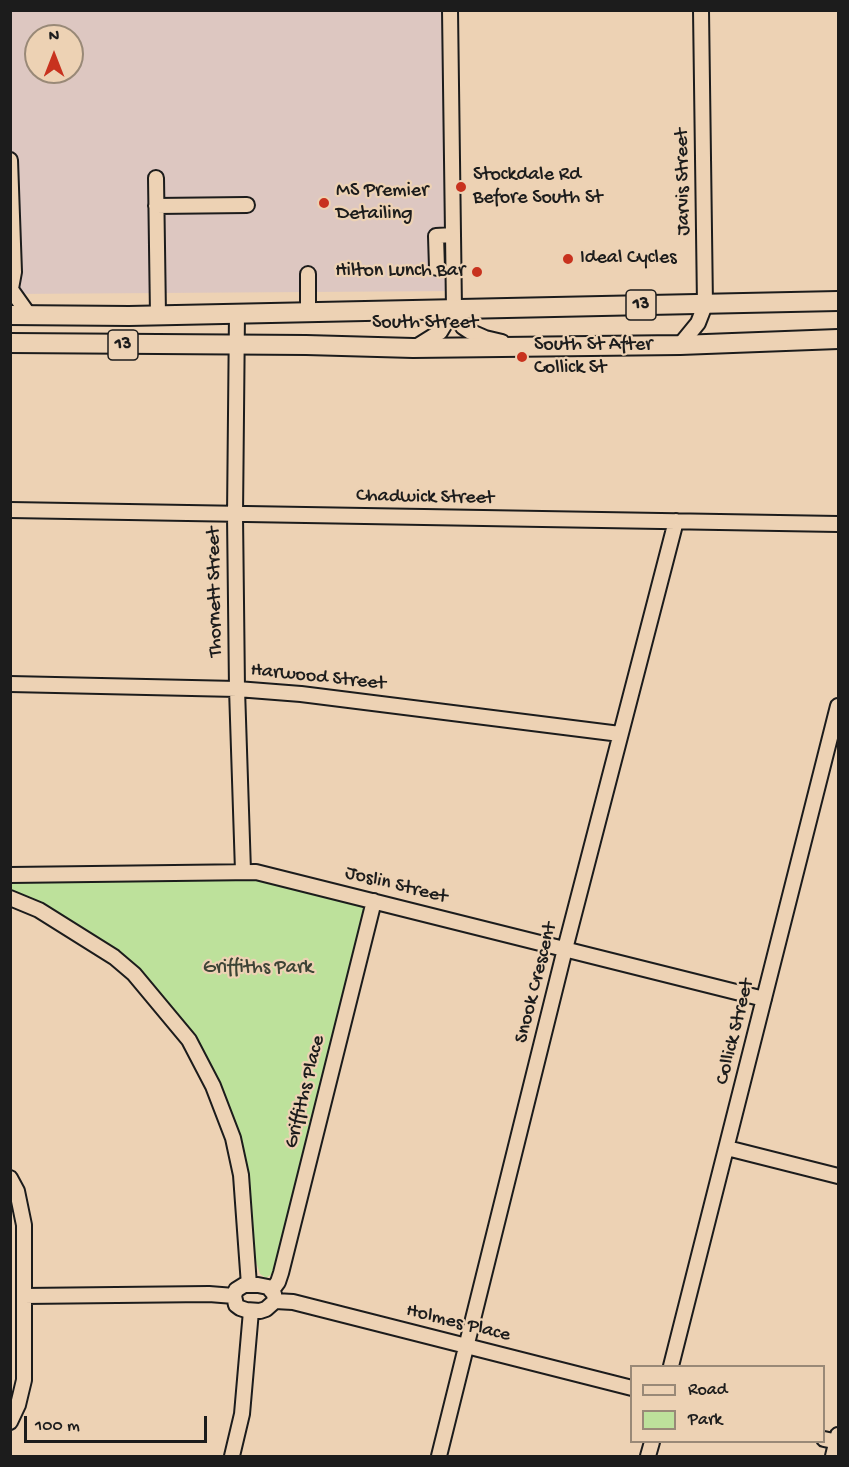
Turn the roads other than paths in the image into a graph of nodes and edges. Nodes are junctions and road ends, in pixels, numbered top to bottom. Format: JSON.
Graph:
{"nodes":[{"id":1,"x":450,"y":10,"type":"edge"},
{"id":2,"x":701,"y":10,"type":"edge"},
{"id":3,"x":10,"y":160,"type":"edge"},
{"id":4,"x":156,"y":178,"type":"dead end"},
{"id":5,"x":247,"y":205,"type":"dead end"},
{"id":6,"x":156,"y":206,"type":"junction"},
{"id":7,"x":453,"y":235,"type":"junction"},
{"id":8,"x":437,"y":268,"type":"dead end"},
{"id":9,"x":308,"y":274,"type":"dead end"},
{"id":10,"x":11,"y":293,"type":"edge"},
{"id":11,"x":838,"y":301,"type":"edge"},
{"id":12,"x":705,"y":305,"type":"junction"},
{"id":13,"x":454,"y":309,"type":"junction"},
{"id":14,"x":308,"y":312,"type":"junction"},
{"id":15,"x":237,"y":313,"type":"junction"},
{"id":16,"x":20,"y":315,"type":"edge"},
{"id":17,"x":158,"y":315,"type":"junction"},
{"id":18,"x":129,"y":316,"type":"junction"},
{"id":19,"x":10,"y":320,"type":"edge"},
{"id":20,"x":838,"y":339,"type":"edge"},
{"id":21,"x":10,"y":343,"type":"edge"},
{"id":22,"x":40,"y":343,"type":"junction"},
{"id":23,"x":130,"y":345,"type":"junction"},
{"id":24,"x":236,"y":345,"type":"junction"},
{"id":25,"x":680,"y":345,"type":"junction"},
{"id":26,"x":520,"y":346,"type":"junction"},
{"id":27,"x":413,"y":348,"type":"junction"},
{"id":28,"x":10,"y":510,"type":"edge"},
{"id":29,"x":235,"y":515,"type":"junction"},
{"id":30,"x":676,"y":520,"type":"junction"},
{"id":31,"x":838,"y":525,"type":"edge"},
{"id":32,"x":10,"y":684,"type":"edge"},
{"id":33,"x":237,"y":689,"type":"junction"},
{"id":34,"x":838,"y":706,"type":"edge"},
{"id":35,"x":620,"y":734,"type":"junction"},
{"id":36,"x":243,"y":871,"type":"junction"},
{"id":37,"x":10,"y":875,"type":"edge"},
{"id":38,"x":10,"y":898,"type":"edge"},
{"id":39,"x":374,"y":901,"type":"junction"},
{"id":40,"x":565,"y":950,"type":"junction"},
{"id":41,"x":764,"y":999,"type":"junction"},
{"id":42,"x":727,"y":1148,"type":"junction"},
{"id":43,"x":838,"y":1176,"type":"edge"},
{"id":44,"x":10,"y":1178,"type":"edge"},
{"id":45,"x":249,"y":1285,"type":"junction"},
{"id":46,"x":273,"y":1295,"type":"junction"},
{"id":47,"x":24,"y":1296,"type":"junction"},
{"id":48,"x":234,"y":1296,"type":"junction"},
{"id":49,"x":251,"y":1311,"type":"junction"},
{"id":50,"x":467,"y":1346,"type":"junction"},
{"id":51,"x":671,"y":1365,"type":"edge"},
{"id":52,"x":630,"y":1387,"type":"edge"},
{"id":53,"x":10,"y":1422,"type":"edge"},
{"id":54,"x":834,"y":1439,"type":"edge"},
{"id":55,"x":232,"y":1456,"type":"edge"},
{"id":56,"x":440,"y":1456,"type":"edge"},
{"id":57,"x":833,"y":1456,"type":"edge"}],
"edges":[{"from":1,"to":7,"type":"street"},
{"from":2,"to":12,"type":"street","name":"Jarvis Street"},
{"from":3,"to":10,"type":"street"},
{"from":4,"to":6,"type":"street"},
{"from":5,"to":6,"type":"street"},
{"from":6,"to":17,"type":"street"},
{"from":7,"to":8,"type":"street"},
{"from":7,"to":13,"type":"street"},
{"from":9,"to":14,"type":"street"},
{"from":10,"to":16,"type":"street"},
{"from":11,"to":12,"type":"main road","name":"South Street","number":"13"},
{"from":12,"to":13,"type":"main road","name":"South Street","number":"13"},
{"from":12,"to":25,"type":"street","name":"Jarvis Street"},
{"from":13,"to":14,"type":"main road","name":"South Street","number":"13"},
{"from":13,"to":26,"type":"street"},
{"from":13,"to":27,"type":"street"},
{"from":14,"to":15,"type":"main road","name":"South Street","number":"13"},
{"from":15,"to":17,"type":"main road","name":"South Street","number":"13"},
{"from":15,"to":24,"type":"street","name":"Thornett Street"},
{"from":16,"to":18,"type":"main road","name":"South Street","number":"13"},
{"from":17,"to":18,"type":"main road","name":"South Street","number":"13"},
{"from":18,"to":23,"type":"main road"},
{"from":19,"to":22,"type":"main road"},
{"from":20,"to":25,"type":"main road","name":"South Street","number":"13"},
{"from":21,"to":22,"type":"main road","name":"South Street","number":"13"},
{"from":22,"to":23,"type":"main road","name":"South Street","number":"13"},
{"from":23,"to":24,"type":"main road","name":"South Street","number":"13"},
{"from":24,"to":27,"type":"main road","name":"South Street","number":"13"},
{"from":24,"to":29,"type":"street","name":"Thornett Street"},
{"from":25,"to":26,"type":"main road","name":"South Street","number":"13"},
{"from":26,"to":27,"type":"main road","name":"South Street","number":"13"},
{"from":28,"to":29,"type":"street","name":"Chadwick Street"},
{"from":29,"to":30,"type":"street","name":"Chadwick Street"},
{"from":29,"to":33,"type":"street","name":"Thornett Street"},
{"from":30,"to":31,"type":"street","name":"Chadwick Street"},
{"from":30,"to":35,"type":"street","name":"Snook Crescent"},
{"from":32,"to":33,"type":"street","name":"Harwood Street"},
{"from":33,"to":35,"type":"street","name":"Harwood Street"},
{"from":33,"to":36,"type":"street","name":"Thornett Street"},
{"from":34,"to":41,"type":"street","name":"Collick Street"},
{"from":35,"to":40,"type":"street","name":"Snook Crescent"},
{"from":36,"to":37,"type":"street","name":"Joslin Street"},
{"from":36,"to":39,"type":"street","name":"Joslin Street"},
{"from":38,"to":45,"type":"street"},
{"from":39,"to":40,"type":"street","name":"Joslin Street"},
{"from":39,"to":46,"type":"street","name":"Griffiths Place"},
{"from":40,"to":41,"type":"street","name":"Joslin Street"},
{"from":40,"to":50,"type":"street","name":"Snook Crescent"},
{"from":41,"to":42,"type":"street","name":"Collick Street"},
{"from":42,"to":43,"type":"street"},
{"from":42,"to":51,"type":"street","name":"Collick Street"},
{"from":44,"to":47,"type":"street"},
{"from":45,"to":46,"type":"street"},
{"from":45,"to":48,"type":"street"},
{"from":46,"to":49,"type":"street"},
{"from":46,"to":50,"type":"street","name":"Holmes Place"},
{"from":47,"to":48,"type":"street"},
{"from":47,"to":53,"type":"street"},
{"from":48,"to":49,"type":"street"},
{"from":49,"to":55,"type":"street"},
{"from":50,"to":52,"type":"street","name":"Holmes Place"},
{"from":50,"to":56,"type":"street","name":"Snook Crescent"},
{"from":54,"to":57,"type":"street"}]}
